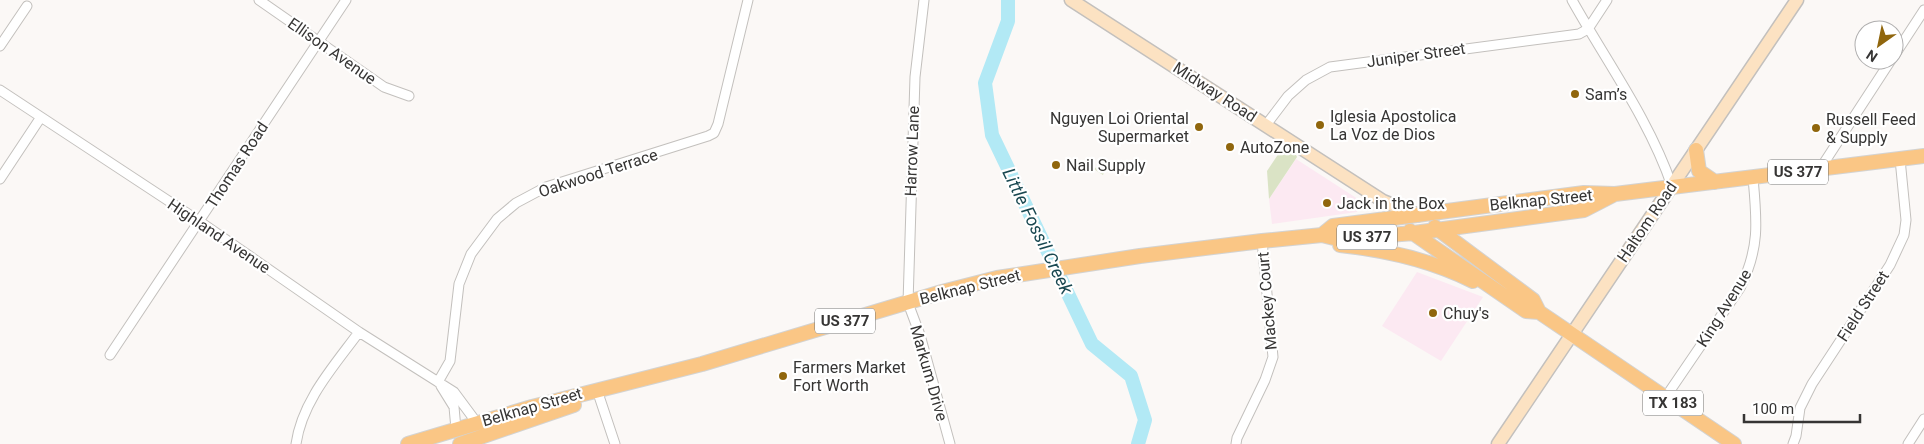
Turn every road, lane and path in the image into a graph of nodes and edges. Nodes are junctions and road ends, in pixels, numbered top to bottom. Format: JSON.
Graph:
{"nodes":[{"id":1,"x":259,"y":0,"type":"edge"},
{"id":2,"x":346,"y":0,"type":"edge"},
{"id":3,"x":748,"y":0,"type":"edge"},
{"id":4,"x":924,"y":0,"type":"edge"},
{"id":5,"x":1071,"y":0,"type":"edge"},
{"id":6,"x":1572,"y":0,"type":"edge"},
{"id":7,"x":1607,"y":0,"type":"edge"},
{"id":8,"x":1797,"y":0,"type":"edge"},
{"id":9,"x":27,"y":6,"type":"dead end"},
{"id":10,"x":1924,"y":10,"type":"edge"},
{"id":11,"x":1588,"y":29,"type":"junction"},
{"id":12,"x":319,"y":41,"type":"junction"},
{"id":13,"x":1904,"y":41,"type":"edge"},
{"id":14,"x":0,"y":46,"type":"edge"},
{"id":15,"x":1885,"y":70,"type":"edge"},
{"id":16,"x":0,"y":90,"type":"edge"},
{"id":17,"x":409,"y":96,"type":"dead end"},
{"id":18,"x":41,"y":117,"type":"junction"},
{"id":19,"x":1266,"y":125,"type":"junction"},
{"id":20,"x":1696,"y":150,"type":"junction"},
{"id":21,"x":1924,"y":156,"type":"edge"},
{"id":22,"x":1900,"y":159,"type":"junction"},
{"id":23,"x":1820,"y":169,"type":"junction"},
{"id":24,"x":1754,"y":178,"type":"junction"},
{"id":25,"x":0,"y":179,"type":"edge"},
{"id":26,"x":1715,"y":182,"type":"junction"},
{"id":27,"x":1672,"y":186,"type":"junction"},
{"id":28,"x":1615,"y":194,"type":"junction"},
{"id":29,"x":1383,"y":201,"type":"junction"},
{"id":30,"x":1418,"y":215,"type":"junction"},
{"id":31,"x":1393,"y":218,"type":"junction"},
{"id":32,"x":199,"y":221,"type":"junction"},
{"id":33,"x":1465,"y":226,"type":"junction"},
{"id":34,"x":1438,"y":229,"type":"junction"},
{"id":35,"x":1414,"y":233,"type":"junction"},
{"id":36,"x":1322,"y":234,"type":"junction"},
{"id":37,"x":1290,"y":238,"type":"junction"},
{"id":38,"x":1262,"y":241,"type":"junction"},
{"id":39,"x":1473,"y":255,"type":"junction"},
{"id":40,"x":1470,"y":271,"type":"junction"},
{"id":41,"x":908,"y":303,"type":"junction"},
{"id":42,"x":1516,"y":303,"type":"junction"},
{"id":43,"x":1539,"y":312,"type":"junction"},
{"id":44,"x":359,"y":332,"type":"junction"},
{"id":45,"x":1570,"y":335,"type":"junction"},
{"id":46,"x":110,"y":354,"type":"dead end"},
{"id":47,"x":658,"y":376,"type":"junction"},
{"id":48,"x":438,"y":382,"type":"junction"},
{"id":49,"x":599,"y":396,"type":"junction"},
{"id":50,"x":1665,"y":398,"type":"junction"},
{"id":51,"x":1924,"y":419,"type":"edge"},
{"id":52,"x":476,"y":423,"type":"junction"},
{"id":53,"x":456,"y":430,"type":"junction"},
{"id":54,"x":296,"y":444,"type":"edge"},
{"id":55,"x":408,"y":444,"type":"edge"},
{"id":56,"x":460,"y":444,"type":"edge"},
{"id":57,"x":615,"y":444,"type":"edge"},
{"id":58,"x":950,"y":444,"type":"edge"},
{"id":59,"x":1236,"y":444,"type":"edge"},
{"id":60,"x":1498,"y":444,"type":"edge"},
{"id":61,"x":1734,"y":444,"type":"edge"},
{"id":62,"x":1793,"y":444,"type":"edge"},
{"id":63,"x":1908,"y":444,"type":"edge"}],
"edges":[{"from":1,"to":12,"type":"street","name":"Ellison Avenue"},
{"from":2,"to":12,"type":"street","name":"Thomas Road"},
{"from":3,"to":48,"type":"street","name":"Oakwood Terrace"},
{"from":4,"to":41,"type":"street","name":"Harrow Lane"},
{"from":5,"to":19,"type":"main road","name":"Midway Road"},
{"from":6,"to":11,"type":"street"},
{"from":7,"to":11,"type":"street"},
{"from":8,"to":20,"type":"main road","name":"Haltom Road"},
{"from":9,"to":14,"type":"street"},
{"from":10,"to":13,"type":"street"},
{"from":11,"to":19,"type":"street","name":"Juniper Street"},
{"from":11,"to":27,"type":"street"},
{"from":12,"to":17,"type":"street","name":"Ellison Avenue"},
{"from":12,"to":32,"type":"street","name":"Thomas Road"},
{"from":15,"to":23,"type":"street"},
{"from":16,"to":18,"type":"street","name":"Highland Avenue"},
{"from":18,"to":25,"type":"street"},
{"from":18,"to":32,"type":"street","name":"Highland Avenue"},
{"from":19,"to":29,"type":"main road","name":"Midway Road"},
{"from":20,"to":26,"type":"main road"},
{"from":20,"to":27,"type":"main road","name":"Haltom Road"},
{"from":21,"to":22,"type":"main road","number":"US 377"},
{"from":22,"to":23,"type":"main road","number":"US 377"},
{"from":22,"to":62,"type":"street","name":"Field Street"},
{"from":23,"to":24,"type":"main road","number":"US 377"},
{"from":24,"to":26,"type":"main road","number":"US 377"},
{"from":24,"to":50,"type":"street","name":"King Avenue"},
{"from":26,"to":27,"type":"main road","number":"US 377"},
{"from":27,"to":28,"type":"main road","number":"US 377"},
{"from":27,"to":45,"type":"main road","name":"Haltom Road"},
{"from":28,"to":30,"type":"main road","name":"Belknap Street","number":"US 377"},
{"from":28,"to":33,"type":"main road","name":"Belknap Street","number":"US 377"},
{"from":29,"to":30,"type":"main road","name":"Midway Road","number":"TX 183"},
{"from":29,"to":31,"type":"main road","name":"Midway Road","number":"TX 183"},
{"from":30,"to":31,"type":"main road","name":"Belknap Street","number":"US 377"},
{"from":30,"to":34,"type":"main road","number":"TX 183"},
{"from":31,"to":35,"type":"main road","number":"TX 183"},
{"from":31,"to":36,"type":"main road","name":"Belknap Street","number":"US 377"},
{"from":32,"to":44,"type":"street","name":"Highland Avenue"},
{"from":32,"to":46,"type":"street","name":"Thomas Road"},
{"from":33,"to":34,"type":"main road","name":"Belknap Street","number":"US 377"},
{"from":33,"to":39,"type":"main road"},
{"from":34,"to":35,"type":"main road","name":"Belknap Street","number":"US 377"},
{"from":34,"to":39,"type":"main road","number":"TX 183"},
{"from":35,"to":36,"type":"main road","name":"Belknap Street","number":"US 377"},
{"from":35,"to":40,"type":"main road","number":"TX 183"},
{"from":36,"to":37,"type":"main road","name":"Belknap Street","number":"US 377"},
{"from":37,"to":38,"type":"main road","name":"Belknap Street","number":"US 377"},
{"from":37,"to":42,"type":"main road"},
{"from":38,"to":41,"type":"main road","name":"Belknap Street","number":"US 377"},
{"from":38,"to":59,"type":"street","name":"Mackey Court"},
{"from":39,"to":40,"type":"main road"},
{"from":39,"to":43,"type":"main road","number":"TX 183"},
{"from":40,"to":42,"type":"main road","number":"TX 183"},
{"from":41,"to":47,"type":"main road","name":"Belknap Street","number":"US 377"},
{"from":41,"to":58,"type":"street","name":"Markum Drive"},
{"from":42,"to":43,"type":"main road","number":"TX 183"},
{"from":43,"to":45,"type":"main road","number":"TX 183"},
{"from":44,"to":48,"type":"street","name":"Highland Avenue"},
{"from":44,"to":54,"type":"street"},
{"from":45,"to":50,"type":"main road","number":"TX 183"},
{"from":45,"to":60,"type":"main road","name":"Haltom Road"},
{"from":47,"to":49,"type":"main road","name":"Belknap Street","number":"US 377"},
{"from":47,"to":52,"type":"main road","name":"Belknap Street","number":"US 377"},
{"from":48,"to":52,"type":"street"},
{"from":48,"to":53,"type":"street"},
{"from":49,"to":56,"type":"main road","name":"Belknap Street","number":"US 377"},
{"from":49,"to":57,"type":"street"},
{"from":50,"to":61,"type":"main road","number":"TX 183"},
{"from":51,"to":63,"type":"street"},
{"from":52,"to":53,"type":"main road","name":"Belknap Street","number":"US 377"},
{"from":53,"to":55,"type":"main road","name":"Belknap Street","number":"US 377"}]}
